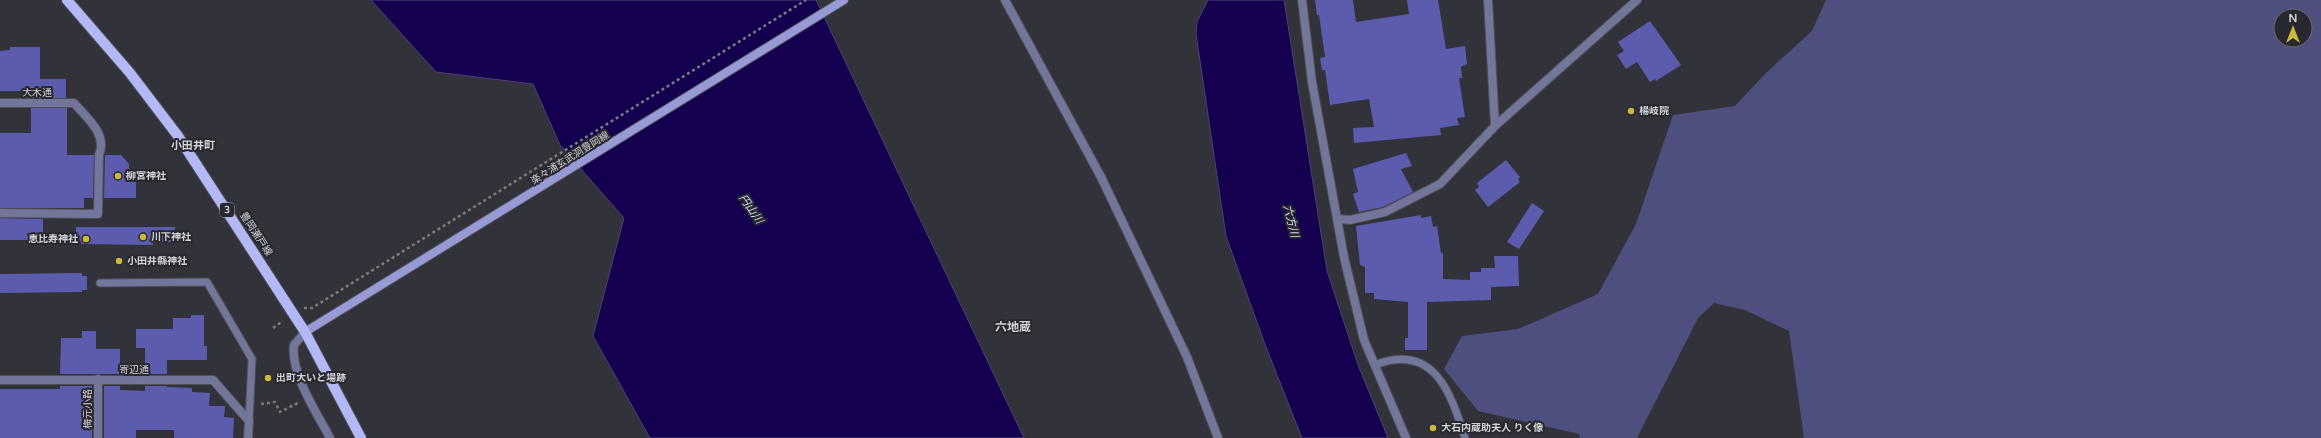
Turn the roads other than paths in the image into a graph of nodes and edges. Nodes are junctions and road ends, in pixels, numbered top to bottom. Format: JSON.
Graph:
{"nodes":[{"id":1,"x":67,"y":0,"type":"edge"},
{"id":2,"x":844,"y":0,"type":"edge"},
{"id":3,"x":1006,"y":0,"type":"edge"},
{"id":4,"x":1302,"y":0,"type":"edge"},
{"id":5,"x":1488,"y":0,"type":"edge"},
{"id":6,"x":1637,"y":0,"type":"edge"},
{"id":7,"x":0,"y":103,"type":"edge"},
{"id":8,"x":1495,"y":126,"type":"junction"},
{"id":9,"x":0,"y":213,"type":"edge"},
{"id":10,"x":1338,"y":219,"type":"junction"},
{"id":11,"x":100,"y":283,"type":"dead end"},
{"id":12,"x":305,"y":332,"type":"junction"},
{"id":13,"x":1375,"y":366,"type":"junction"},
{"id":14,"x":98,"y":379,"type":"junction"},
{"id":15,"x":0,"y":380,"type":"edge"},
{"id":16,"x":249,"y":421,"type":"junction"},
{"id":17,"x":98,"y":438,"type":"edge"},
{"id":18,"x":248,"y":438,"type":"edge"},
{"id":19,"x":330,"y":438,"type":"edge"},
{"id":20,"x":361,"y":438,"type":"edge"},
{"id":21,"x":1218,"y":438,"type":"edge"},
{"id":22,"x":1406,"y":438,"type":"edge"},
{"id":23,"x":1465,"y":438,"type":"edge"}],
"edges":[{"from":1,"to":12,"type":"main road","name":"豊岡瀬戸線","number":"3"},
{"from":2,"to":12,"type":"main road","name":"楽々浦玄武洞豊岡線"},
{"from":3,"to":21,"type":"street"},
{"from":4,"to":10,"type":"street"},
{"from":5,"to":8,"type":"street"},
{"from":6,"to":8,"type":"street"},
{"from":7,"to":9,"type":"street","name":"大木通"},
{"from":8,"to":10,"type":"street"},
{"from":10,"to":13,"type":"street"},
{"from":11,"to":16,"type":"lane"},
{"from":12,"to":19,"type":"street"},
{"from":12,"to":20,"type":"main road","name":"豊岡瀬戸線","number":"3"},
{"from":13,"to":22,"type":"street"},
{"from":13,"to":23,"type":"lane"},
{"from":14,"to":15,"type":"street","name":"寄辺通"},
{"from":14,"to":16,"type":"street","name":"寄辺通"},
{"from":14,"to":17,"type":"street","name":"梅元小路"},
{"from":16,"to":18,"type":"street"}]}
